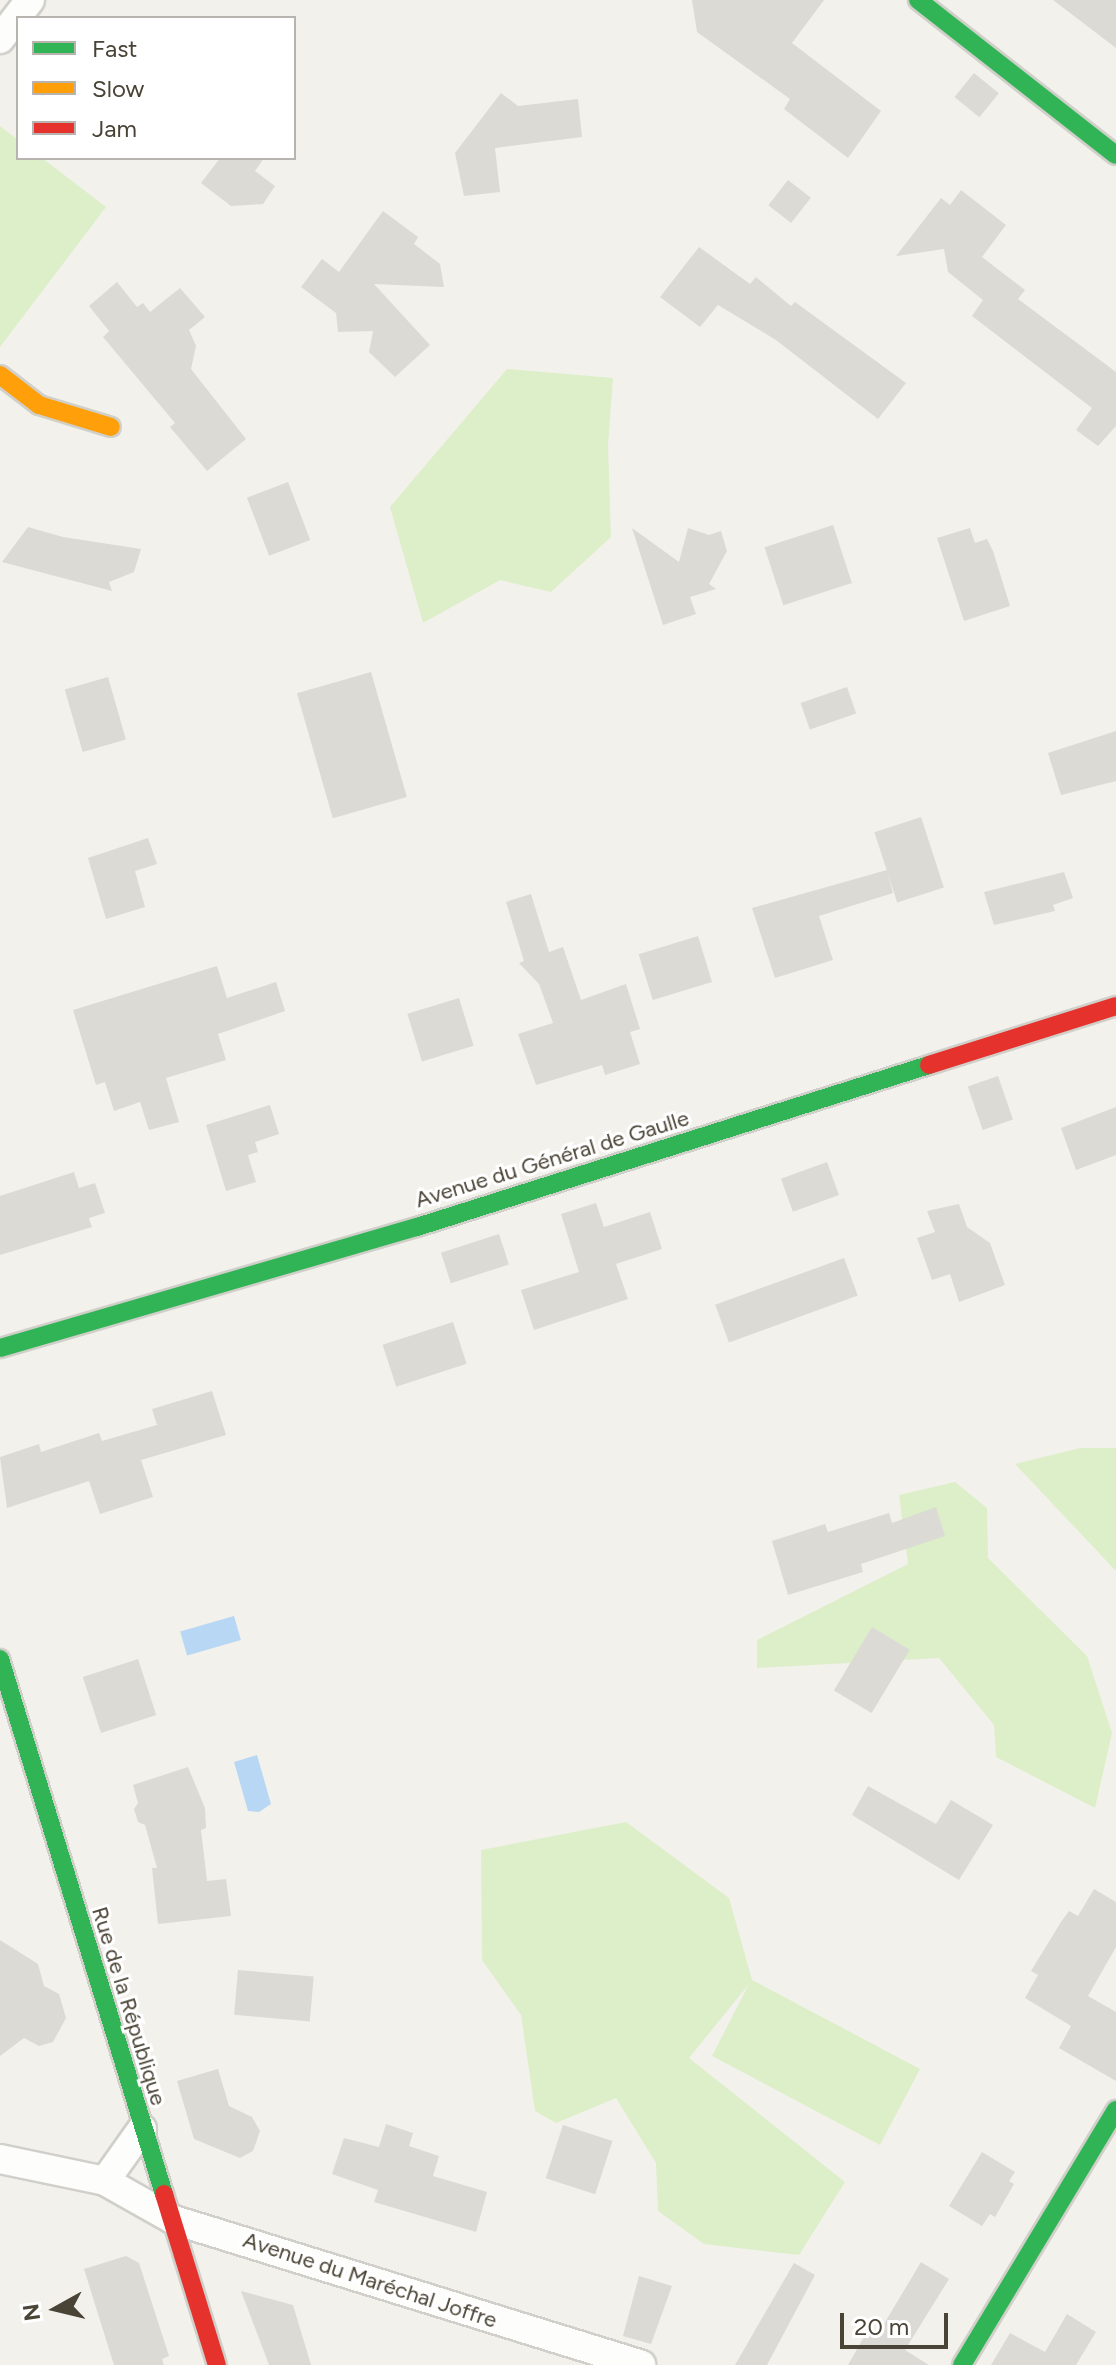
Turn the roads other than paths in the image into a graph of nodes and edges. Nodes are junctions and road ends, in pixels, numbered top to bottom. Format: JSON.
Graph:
{"nodes":[{"id":1,"x":30,"y":0,"type":"edge"},
{"id":2,"x":918,"y":0,"type":"edge"},
{"id":3,"x":18,"y":16,"type":"edge"},
{"id":4,"x":16,"y":18,"type":"edge"},
{"id":5,"x":0,"y":39,"type":"edge"},
{"id":6,"x":1116,"y":155,"type":"edge"},
{"id":7,"x":0,"y":375,"type":"edge"},
{"id":8,"x":111,"y":427,"type":"dead end"},
{"id":9,"x":1116,"y":1006,"type":"edge"},
{"id":10,"x":0,"y":1348,"type":"edge"},
{"id":11,"x":0,"y":1659,"type":"edge"},
{"id":12,"x":1116,"y":2110,"type":"edge"},
{"id":13,"x":142,"y":2129,"type":"junction"},
{"id":14,"x":0,"y":2159,"type":"edge"},
{"id":15,"x":105,"y":2181,"type":"junction"},
{"id":16,"x":174,"y":2220,"type":"junction"},
{"id":17,"x":217,"y":2365,"type":"edge"},
{"id":18,"x":641,"y":2365,"type":"edge"},
{"id":19,"x":962,"y":2365,"type":"edge"}],
"edges":[{"from":1,"to":3,"type":"street"},
{"from":2,"to":6,"type":"street"},
{"from":4,"to":5,"type":"street"},
{"from":7,"to":8,"type":"street"},
{"from":9,"to":10,"type":"street","name":"Avenue du Général de Gaulle"},
{"from":11,"to":13,"type":"street","name":"Rue de la République"},
{"from":12,"to":19,"type":"street"},
{"from":13,"to":15,"type":"street"},
{"from":13,"to":16,"type":"street","name":"Rue de la République"},
{"from":14,"to":15,"type":"street","name":"Avenue du Maréchal Joffre"},
{"from":15,"to":16,"type":"street","name":"Avenue du Maréchal Joffre"},
{"from":16,"to":17,"type":"street","name":"Rue de la République"},
{"from":16,"to":18,"type":"street","name":"Avenue du Maréchal Joffre"}]}
